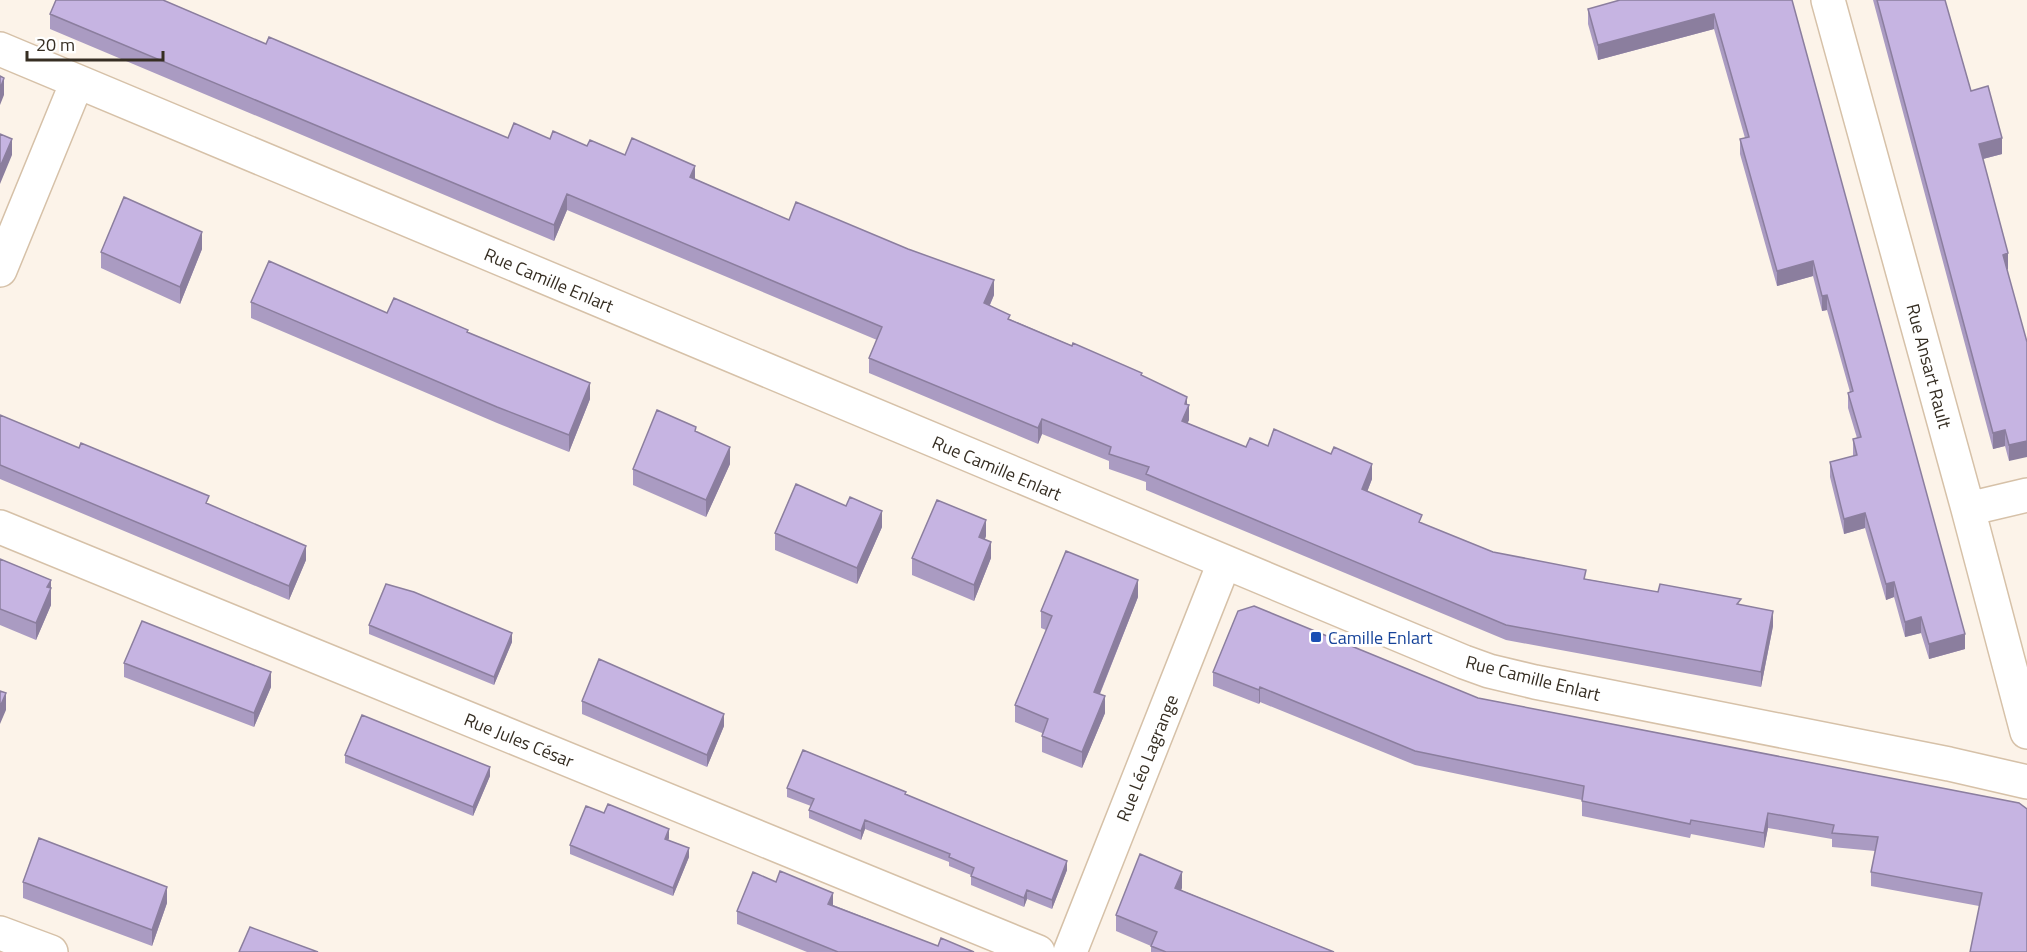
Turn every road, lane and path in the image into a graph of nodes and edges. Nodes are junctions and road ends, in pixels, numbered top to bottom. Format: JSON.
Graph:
{"nodes":[{"id":1,"x":1828,"y":0,"type":"edge"},
{"id":2,"x":0,"y":49,"type":"edge"},
{"id":3,"x":76,"y":82,"type":"junction"},
{"id":4,"x":0,"y":270,"type":"edge"},
{"id":5,"x":2027,"y":495,"type":"edge"},
{"id":6,"x":1968,"y":509,"type":"junction"},
{"id":7,"x":0,"y":527,"type":"edge"},
{"id":8,"x":1224,"y":563,"type":"junction"},
{"id":9,"x":2027,"y":732,"type":"edge"},
{"id":10,"x":2027,"y":782,"type":"edge"},
{"id":11,"x":0,"y":933,"type":"edge"},
{"id":12,"x":51,"y":952,"type":"edge"},
{"id":13,"x":1038,"y":952,"type":"edge"},
{"id":14,"x":1070,"y":952,"type":"edge"}],
"edges":[{"from":1,"to":6,"type":"street","name":"Rue Ansart Rault"},
{"from":2,"to":3,"type":"street","name":"Rue Camille Enlart"},
{"from":3,"to":4,"type":"street"},
{"from":3,"to":8,"type":"street","name":"Rue Camille Enlart"},
{"from":5,"to":6,"type":"street"},
{"from":6,"to":9,"type":"street","name":"Rue Ansart Rault"},
{"from":7,"to":13,"type":"street","name":"Rue Jules César"},
{"from":8,"to":10,"type":"street","name":"Rue Camille Enlart"},
{"from":8,"to":14,"type":"street","name":"Rue Léo Lagrange"},
{"from":11,"to":12,"type":"street"}]}
